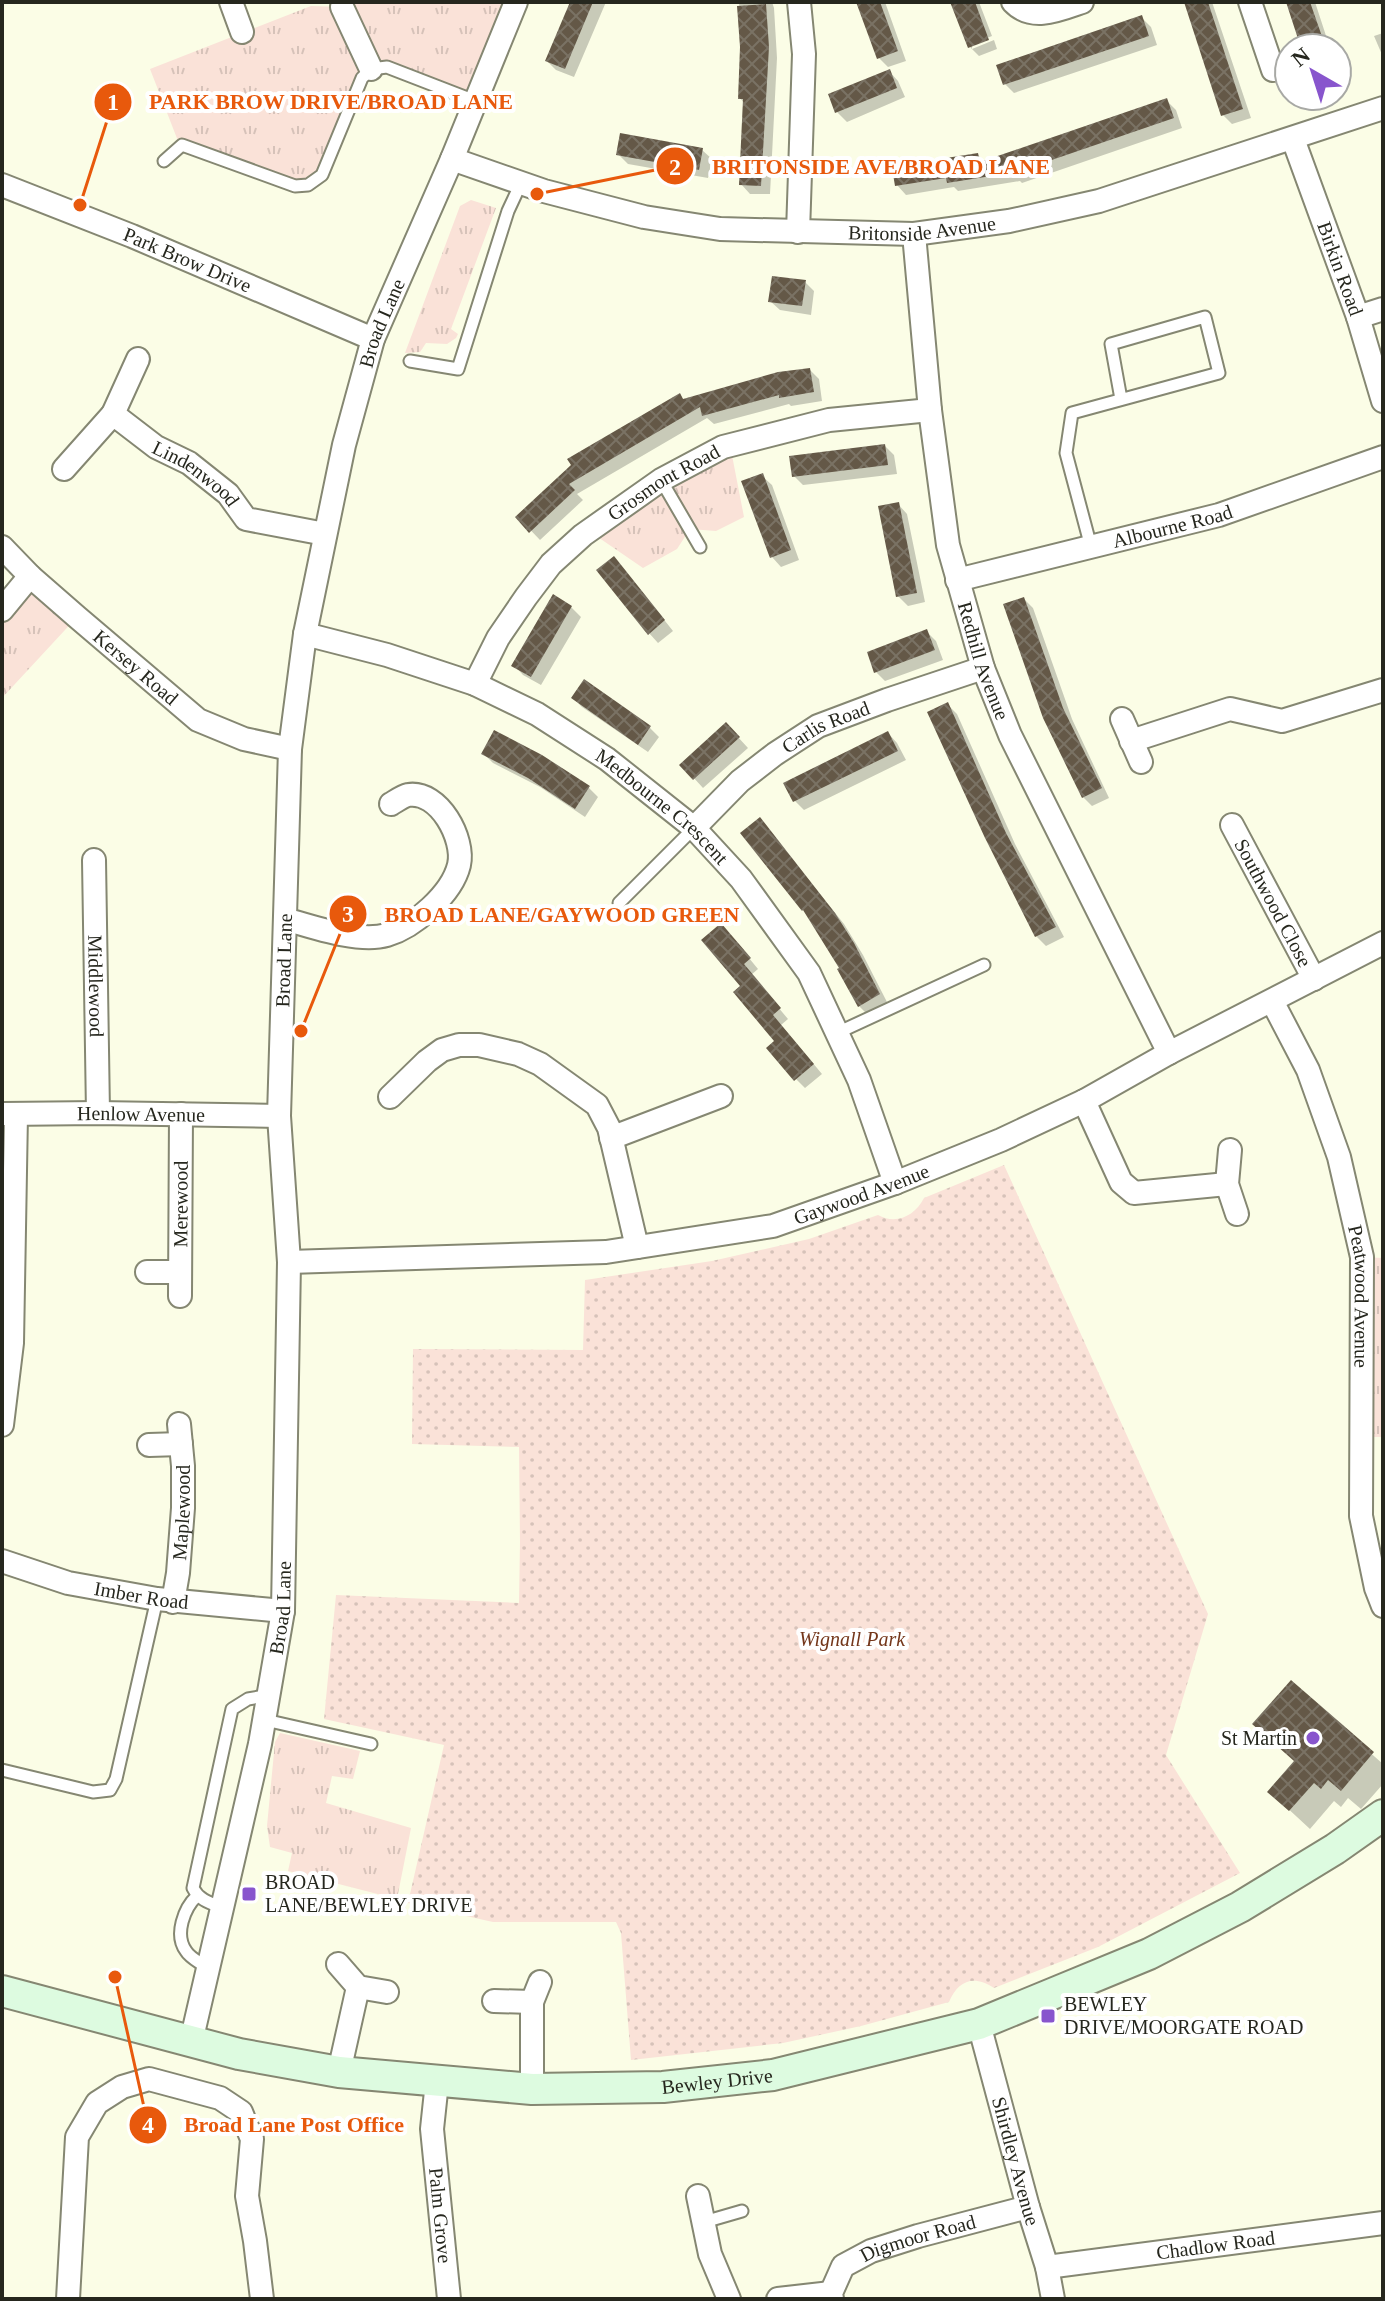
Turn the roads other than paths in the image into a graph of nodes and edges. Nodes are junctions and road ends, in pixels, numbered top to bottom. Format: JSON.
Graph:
{"nodes":[{"id":1,"x":231,"y":2,"type":"edge"},
{"id":2,"x":516,"y":2,"type":"edge"},
{"id":3,"x":799,"y":2,"type":"edge"},
{"id":4,"x":1013,"y":2,"type":"edge"},
{"id":5,"x":1082,"y":2,"type":"edge"},
{"id":6,"x":1250,"y":2,"type":"edge"},
{"id":7,"x":340,"y":7,"type":"edge"},
{"id":8,"x":242,"y":32,"type":"dead end"},
{"id":9,"x":371,"y":69,"type":"junction"},
{"id":10,"x":1273,"y":70,"type":"dead end"},
{"id":11,"x":475,"y":101,"type":"junction"},
{"id":12,"x":1383,"y":108,"type":"edge"},
{"id":13,"x":1293,"y":139,"type":"junction"},
{"id":14,"x":452,"y":159,"type":"junction"},
{"id":15,"x":164,"y":161,"type":"dead end"},
{"id":16,"x":521,"y":183,"type":"junction"},
{"id":17,"x":2,"y":185,"type":"edge"},
{"id":18,"x":798,"y":232,"type":"junction"},
{"id":19,"x":914,"y":234,"type":"junction"},
{"id":20,"x":1383,"y":309,"type":"edge"},
{"id":21,"x":1358,"y":317,"type":"junction"},
{"id":22,"x":373,"y":339,"type":"junction"},
{"id":23,"x":138,"y":359,"type":"dead end"},
{"id":24,"x":410,"y":361,"type":"dead end"},
{"id":25,"x":1121,"y":399,"type":"junction"},
{"id":26,"x":1383,"y":401,"type":"edge"},
{"id":27,"x":930,"y":410,"type":"junction"},
{"id":28,"x":113,"y":414,"type":"junction"},
{"id":29,"x":1383,"y":457,"type":"edge"},
{"id":30,"x":64,"y":469,"type":"dead end"},
{"id":31,"x":661,"y":480,"type":"junction"},
{"id":32,"x":325,"y":534,"type":"junction"},
{"id":33,"x":2,"y":547,"type":"edge"},
{"id":34,"x":700,"y":547,"type":"dead end"},
{"id":35,"x":1091,"y":547,"type":"junction"},
{"id":36,"x":30,"y":576,"type":"junction"},
{"id":37,"x":957,"y":580,"type":"junction"},
{"id":38,"x":2,"y":610,"type":"edge"},
{"id":39,"x":305,"y":634,"type":"junction"},
{"id":40,"x":983,"y":668,"type":"junction"},
{"id":41,"x":475,"y":684,"type":"junction"},
{"id":42,"x":1383,"y":690,"type":"edge"},
{"id":43,"x":1122,"y":719,"type":"dead end"},
{"id":44,"x":1131,"y":741,"type":"junction"},
{"id":45,"x":290,"y":749,"type":"junction"},
{"id":46,"x":1141,"y":762,"type":"dead end"},
{"id":47,"x":391,"y":804,"type":"dead end"},
{"id":48,"x":1232,"y":825,"type":"dead end"},
{"id":49,"x":694,"y":828,"type":"junction"},
{"id":50,"x":94,"y":860,"type":"dead end"},
{"id":51,"x":619,"y":903,"type":"dead end"},
{"id":52,"x":285,"y":919,"type":"junction"},
{"id":53,"x":1383,"y":943,"type":"edge"},
{"id":54,"x":984,"y":965,"type":"dead end"},
{"id":55,"x":1314,"y":979,"type":"junction"},
{"id":56,"x":1272,"y":1001,"type":"junction"},
{"id":57,"x":837,"y":1033,"type":"junction"},
{"id":58,"x":1169,"y":1053,"type":"junction"},
{"id":59,"x":721,"y":1096,"type":"dead end"},
{"id":60,"x":390,"y":1097,"type":"dead end"},
{"id":61,"x":1084,"y":1101,"type":"junction"},
{"id":62,"x":98,"y":1113,"type":"junction"},
{"id":63,"x":9,"y":1114,"type":"edge"},
{"id":64,"x":181,"y":1114,"type":"junction"},
{"id":65,"x":279,"y":1116,"type":"junction"},
{"id":66,"x":611,"y":1138,"type":"junction"},
{"id":67,"x":1230,"y":1150,"type":"dead end"},
{"id":68,"x":895,"y":1183,"type":"junction"},
{"id":69,"x":1227,"y":1184,"type":"junction"},
{"id":70,"x":1237,"y":1214,"type":"dead end"},
{"id":71,"x":637,"y":1247,"type":"junction"},
{"id":72,"x":1372,"y":1257,"type":"edge"},
{"id":73,"x":289,"y":1262,"type":"junction"},
{"id":74,"x":147,"y":1272,"type":"dead end"},
{"id":75,"x":180,"y":1272,"type":"junction"},
{"id":76,"x":180,"y":1296,"type":"dead end"},
{"id":77,"x":7,"y":1310,"type":"edge"},
{"id":78,"x":2,"y":1425,"type":"edge"},
{"id":79,"x":1372,"y":1437,"type":"edge"},
{"id":80,"x":149,"y":1445,"type":"dead end"},
{"id":81,"x":2,"y":1561,"type":"edge"},
{"id":82,"x":165,"y":1600,"type":"junction"},
{"id":83,"x":1383,"y":1606,"type":"edge"},
{"id":84,"x":283,"y":1611,"type":"junction"},
{"id":85,"x":270,"y":1695,"type":"junction"},
{"id":86,"x":265,"y":1720,"type":"junction"},
{"id":87,"x":371,"y":1744,"type":"dead end"},
{"id":88,"x":2,"y":1770,"type":"edge"},
{"id":89,"x":1383,"y":1815,"type":"edge"},
{"id":90,"x":197,"y":1896,"type":"junction"},
{"id":91,"x":223,"y":1908,"type":"junction"},
{"id":92,"x":338,"y":1964,"type":"dead end"},
{"id":93,"x":207,"y":1968,"type":"junction"},
{"id":94,"x":358,"y":1987,"type":"junction"},
{"id":95,"x":2,"y":1991,"type":"edge"},
{"id":96,"x":387,"y":1992,"type":"dead end"},
{"id":97,"x":494,"y":2001,"type":"dead end"},
{"id":98,"x":979,"y":2024,"type":"junction"},
{"id":99,"x":191,"y":2042,"type":"junction"},
{"id":100,"x":339,"y":2072,"type":"junction"},
{"id":101,"x":437,"y":2082,"type":"junction"},
{"id":102,"x":532,"y":2089,"type":"junction"},
{"id":103,"x":698,"y":2196,"type":"dead end"},
{"id":104,"x":1028,"y":2207,"type":"junction"},
{"id":105,"x":742,"y":2211,"type":"dead end"},
{"id":106,"x":704,"y":2222,"type":"junction"},
{"id":107,"x":1383,"y":2223,"type":"edge"},
{"id":108,"x":1047,"y":2267,"type":"junction"},
{"id":109,"x":832,"y":2296,"type":"edge"},
{"id":110,"x":68,"y":2299,"type":"edge"},
{"id":111,"x":262,"y":2299,"type":"edge"},
{"id":112,"x":449,"y":2299,"type":"edge"},
{"id":113,"x":729,"y":2299,"type":"edge"},
{"id":114,"x":778,"y":2299,"type":"edge"},
{"id":115,"x":1053,"y":2299,"type":"edge"}],
"edges":[{"from":1,"to":8,"type":"street"},
{"from":2,"to":11,"type":"street","name":"Broad Lane"},
{"from":3,"to":18,"type":"street"},
{"from":4,"to":5,"type":"street"},
{"from":6,"to":10,"type":"street"},
{"from":7,"to":9,"type":"street"},
{"from":9,"to":11,"type":"lane"},
{"from":9,"to":15,"type":"lane"},
{"from":11,"to":14,"type":"street","name":"Broad Lane"},
{"from":12,"to":13,"type":"street","name":"Britonside Avenue"},
{"from":13,"to":19,"type":"street","name":"Britonside Avenue"},
{"from":13,"to":21,"type":"street","name":"Birkin Road"},
{"from":14,"to":16,"type":"street","name":"Britonside Avenue"},
{"from":14,"to":22,"type":"street","name":"Broad Lane"},
{"from":16,"to":18,"type":"street","name":"Britonside Avenue"},
{"from":16,"to":24,"type":"lane"},
{"from":17,"to":22,"type":"street","name":"Park Brow Drive"},
{"from":18,"to":19,"type":"street","name":"Britonside Avenue"},
{"from":19,"to":27,"type":"street","name":"Redhill Avenue"},
{"from":20,"to":21,"type":"street"},
{"from":21,"to":26,"type":"street","name":"Birkin Road"},
{"from":22,"to":32,"type":"street","name":"Broad Lane"},
{"from":23,"to":28,"type":"street"},
{"from":25,"to":25,"type":"lane"},
{"from":25,"to":35,"type":"lane"},
{"from":27,"to":31,"type":"street","name":"Grosmont Road"},
{"from":27,"to":37,"type":"street","name":"Redhill Avenue"},
{"from":28,"to":30,"type":"street"},
{"from":28,"to":32,"type":"street","name":"Lindenwood"},
{"from":29,"to":35,"type":"street","name":"Albourne Road"},
{"from":31,"to":34,"type":"lane"},
{"from":31,"to":41,"type":"street","name":"Grosmont Road"},
{"from":32,"to":39,"type":"street","name":"Broad Lane"},
{"from":33,"to":36,"type":"street","name":"Kersey Road"},
{"from":35,"to":37,"type":"street","name":"Albourne Road"},
{"from":36,"to":38,"type":"street"},
{"from":36,"to":45,"type":"street","name":"Kersey Road"},
{"from":37,"to":40,"type":"street","name":"Redhill Avenue"},
{"from":39,"to":41,"type":"street","name":"Medbourne Crescent"},
{"from":39,"to":45,"type":"street","name":"Broad Lane"},
{"from":40,"to":49,"type":"street","name":"Carlis Road"},
{"from":40,"to":58,"type":"street","name":"Redhill Avenue"},
{"from":41,"to":49,"type":"street","name":"Medbourne Crescent"},
{"from":42,"to":44,"type":"street"},
{"from":43,"to":44,"type":"street"},
{"from":44,"to":46,"type":"street"},
{"from":45,"to":52,"type":"street","name":"Broad Lane"},
{"from":47,"to":52,"type":"street"},
{"from":48,"to":55,"type":"street","name":"Southwood Close"},
{"from":49,"to":51,"type":"lane"},
{"from":49,"to":57,"type":"street","name":"Medbourne Crescent"},
{"from":50,"to":62,"type":"street","name":"Middlewood"},
{"from":52,"to":65,"type":"street","name":"Broad Lane"},
{"from":53,"to":55,"type":"street","name":"Gaywood Avenue"},
{"from":54,"to":57,"type":"lane"},
{"from":55,"to":56,"type":"street","name":"Gaywood Avenue"},
{"from":56,"to":58,"type":"street","name":"Gaywood Avenue"},
{"from":56,"to":72,"type":"street","name":"Peatwood Avenue"},
{"from":57,"to":68,"type":"street","name":"Medbourne Crescent"},
{"from":58,"to":61,"type":"street","name":"Gaywood Avenue"},
{"from":59,"to":66,"type":"street"},
{"from":60,"to":66,"type":"street"},
{"from":61,"to":68,"type":"street","name":"Gaywood Avenue"},
{"from":61,"to":69,"type":"street"},
{"from":62,"to":63,"type":"street","name":"Henlow Avenue"},
{"from":62,"to":64,"type":"street","name":"Henlow Avenue"},
{"from":63,"to":77,"type":"street"},
{"from":64,"to":65,"type":"street","name":"Henlow Avenue"},
{"from":64,"to":75,"type":"street","name":"Merewood"},
{"from":65,"to":73,"type":"street","name":"Broad Lane"},
{"from":66,"to":71,"type":"street"},
{"from":67,"to":69,"type":"street"},
{"from":68,"to":71,"type":"street","name":"Gaywood Avenue"},
{"from":69,"to":70,"type":"street"},
{"from":71,"to":73,"type":"street","name":"Gaywood Avenue"},
{"from":72,"to":79,"type":"street","name":"Peatwood Avenue"},
{"from":73,"to":84,"type":"street","name":"Broad Lane"},
{"from":74,"to":75,"type":"street"},
{"from":75,"to":76,"type":"street","name":"Merewood"},
{"from":77,"to":78,"type":"street"},
{"from":79,"to":83,"type":"street","name":"Peatwood Avenue"},
{"from":80,"to":82,"type":"street","name":"Maplewood"},
{"from":81,"to":82,"type":"street","name":"Imber Road"},
{"from":82,"to":84,"type":"street","name":"Imber Road"},
{"from":82,"to":88,"type":"lane"},
{"from":84,"to":85,"type":"street","name":"Broad Lane"},
{"from":85,"to":86,"type":"street","name":"Broad Lane"},
{"from":85,"to":90,"type":"lane"},
{"from":86,"to":87,"type":"lane"},
{"from":86,"to":91,"type":"street","name":"Broad Lane"},
{"from":89,"to":98,"type":"street","name":"Bewley Drive"},
{"from":90,"to":91,"type":"lane"},
{"from":90,"to":93,"type":"lane"},
{"from":91,"to":93,"type":"street","name":"Broad Lane"},
{"from":92,"to":94,"type":"street"},
{"from":93,"to":99,"type":"street","name":"Broad Lane"},
{"from":94,"to":96,"type":"street"},
{"from":94,"to":100,"type":"street"},
{"from":95,"to":99,"type":"street","name":"Bewley Drive"},
{"from":97,"to":102,"type":"street"},
{"from":98,"to":102,"type":"street","name":"Bewley Drive"},
{"from":98,"to":104,"type":"street","name":"Shirdley Avenue"},
{"from":99,"to":100,"type":"street","name":"Bewley Drive"},
{"from":100,"to":101,"type":"street","name":"Bewley Drive"},
{"from":101,"to":102,"type":"street","name":"Bewley Drive"},
{"from":101,"to":112,"type":"street","name":"Palm Grove"},
{"from":103,"to":106,"type":"street"},
{"from":104,"to":108,"type":"street","name":"Shirdley Avenue"},
{"from":104,"to":109,"type":"street","name":"Digmoor Road"},
{"from":105,"to":106,"type":"lane"},
{"from":106,"to":113,"type":"street"},
{"from":107,"to":108,"type":"street","name":"Chadlow Road"},
{"from":108,"to":115,"type":"street","name":"Shirdley Avenue"},
{"from":109,"to":114,"type":"street"},
{"from":110,"to":111,"type":"street"}]}
